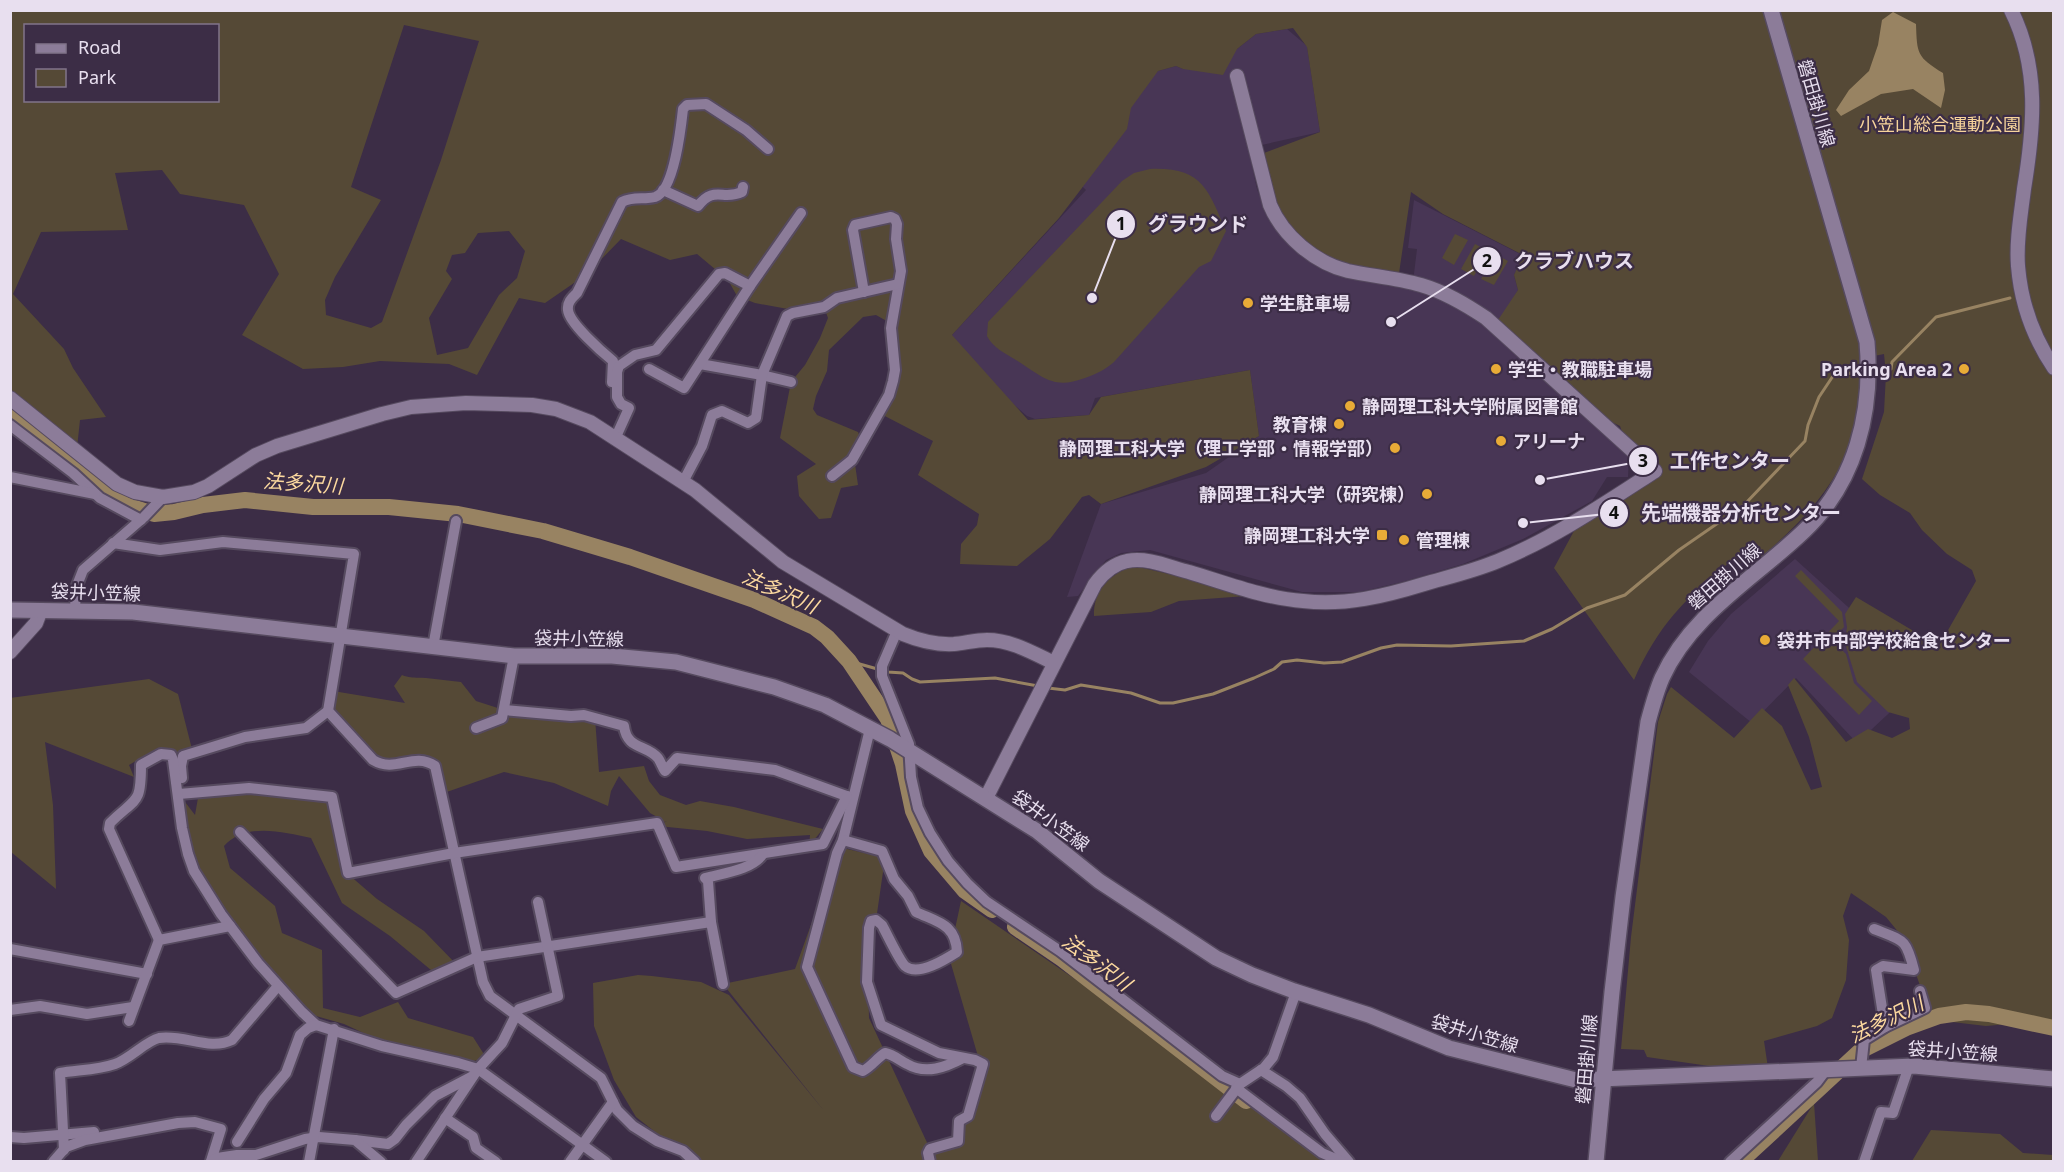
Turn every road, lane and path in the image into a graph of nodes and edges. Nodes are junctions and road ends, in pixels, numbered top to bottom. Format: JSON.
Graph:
{"nodes":[{"id":1,"x":1771,"y":10,"type":"edge"},
{"id":2,"x":2011,"y":10,"type":"edge"},
{"id":3,"x":1237,"y":76,"type":"dead end"},
{"id":4,"x":768,"y":149,"type":"dead end"},
{"id":5,"x":743,"y":187,"type":"dead end"},
{"id":6,"x":663,"y":190,"type":"junction"},
{"id":7,"x":801,"y":213,"type":"dead end"},
{"id":8,"x":898,"y":284,"type":"junction"},
{"id":9,"x":750,"y":286,"type":"junction"},
{"id":10,"x":864,"y":292,"type":"junction"},
{"id":11,"x":700,"y":364,"type":"junction"},
{"id":12,"x":2054,"y":368,"type":"edge"},
{"id":13,"x":649,"y":369,"type":"dead end"},
{"id":14,"x":762,"y":375,"type":"junction"},
{"id":15,"x":791,"y":382,"type":"dead end"},
{"id":16,"x":617,"y":383,"type":"junction"},
{"id":17,"x":10,"y":398,"type":"edge"},
{"id":18,"x":10,"y":425,"type":"edge"},
{"id":19,"x":615,"y":439,"type":"junction"},
{"id":20,"x":832,"y":476,"type":"dead end"},
{"id":21,"x":10,"y":477,"type":"edge"},
{"id":22,"x":683,"y":482,"type":"junction"},
{"id":23,"x":95,"y":494,"type":"junction"},
{"id":24,"x":160,"y":501,"type":"junction"},
{"id":25,"x":142,"y":518,"type":"junction"},
{"id":26,"x":456,"y":521,"type":"dead end"},
{"id":27,"x":113,"y":543,"type":"junction"},
{"id":28,"x":10,"y":610,"type":"edge"},
{"id":29,"x":41,"y":610,"type":"junction"},
{"id":30,"x":75,"y":610,"type":"junction"},
{"id":31,"x":897,"y":631,"type":"junction"},
{"id":32,"x":339,"y":636,"type":"junction"},
{"id":33,"x":433,"y":647,"type":"junction"},
{"id":34,"x":10,"y":652,"type":"edge"},
{"id":35,"x":514,"y":656,"type":"junction"},
{"id":36,"x":1054,"y":663,"type":"junction"},
{"id":37,"x":504,"y":710,"type":"junction"},
{"id":38,"x":328,"y":711,"type":"junction"},
{"id":39,"x":476,"y":728,"type":"dead end"},
{"id":40,"x":870,"y":729,"type":"junction"},
{"id":41,"x":909,"y":752,"type":"junction"},
{"id":42,"x":182,"y":794,"type":"junction"},
{"id":43,"x":850,"y":798,"type":"junction"},
{"id":44,"x":986,"y":798,"type":"junction"},
{"id":45,"x":240,"y":832,"type":"dead end"},
{"id":46,"x":843,"y":840,"type":"junction"},
{"id":47,"x":454,"y":853,"type":"junction"},
{"id":48,"x":763,"y":854,"type":"junction"},
{"id":49,"x":538,"y":902,"type":"dead end"},
{"id":50,"x":711,"y":922,"type":"junction"},
{"id":51,"x":230,"y":926,"type":"junction"},
{"id":52,"x":1874,"y":929,"type":"dead end"},
{"id":53,"x":159,"y":940,"type":"junction"},
{"id":54,"x":548,"y":946,"type":"junction"},
{"id":55,"x":10,"y":949,"type":"edge"},
{"id":56,"x":477,"y":957,"type":"junction"},
{"id":57,"x":147,"y":975,"type":"junction"},
{"id":58,"x":723,"y":984,"type":"dead end"},
{"id":59,"x":278,"y":986,"type":"junction"},
{"id":60,"x":1920,"y":991,"type":"dead end"},
{"id":61,"x":1296,"y":992,"type":"junction"},
{"id":62,"x":133,"y":1007,"type":"junction"},
{"id":63,"x":10,"y":1010,"type":"edge"},
{"id":64,"x":516,"y":1014,"type":"junction"},
{"id":65,"x":129,"y":1021,"type":"dead end"},
{"id":66,"x":316,"y":1024,"type":"junction"},
{"id":67,"x":1885,"y":1027,"type":"junction"},
{"id":68,"x":334,"y":1029,"type":"junction"},
{"id":69,"x":963,"y":1058,"type":"junction"},
{"id":70,"x":1909,"y":1066,"type":"junction"},
{"id":71,"x":1861,"y":1068,"type":"junction"},
{"id":72,"x":1261,"y":1070,"type":"junction"},
{"id":73,"x":1826,"y":1070,"type":"junction"},
{"id":74,"x":476,"y":1072,"type":"junction"},
{"id":75,"x":1604,"y":1079,"type":"junction"},
{"id":76,"x":2054,"y":1079,"type":"edge"},
{"id":77,"x":1238,"y":1086,"type":"junction"},
{"id":78,"x":613,"y":1102,"type":"junction"},
{"id":79,"x":1216,"y":1116,"type":"dead end"},
{"id":80,"x":445,"y":1119,"type":"junction"},
{"id":81,"x":1323,"y":1131,"type":"junction"},
{"id":82,"x":63,"y":1135,"type":"junction"},
{"id":83,"x":10,"y":1137,"type":"edge"},
{"id":84,"x":96,"y":1138,"type":"junction"},
{"id":85,"x":313,"y":1138,"type":"junction"},
{"id":86,"x":355,"y":1140,"type":"junction"},
{"id":87,"x":237,"y":1142,"type":"dead end"},
{"id":88,"x":582,"y":1144,"type":"junction"},
{"id":89,"x":64,"y":1150,"type":"junction"},
{"id":90,"x":1318,"y":1150,"type":"junction"},
{"id":91,"x":52,"y":1161,"type":"edge"},
{"id":92,"x":211,"y":1161,"type":"edge"},
{"id":93,"x":309,"y":1161,"type":"edge"},
{"id":94,"x":381,"y":1161,"type":"edge"},
{"id":95,"x":416,"y":1161,"type":"edge"},
{"id":96,"x":496,"y":1161,"type":"edge"},
{"id":97,"x":570,"y":1161,"type":"edge"},
{"id":98,"x":606,"y":1161,"type":"edge"},
{"id":99,"x":694,"y":1161,"type":"edge"},
{"id":100,"x":930,"y":1161,"type":"edge"},
{"id":101,"x":1343,"y":1161,"type":"edge"},
{"id":102,"x":1349,"y":1161,"type":"edge"},
{"id":103,"x":1596,"y":1161,"type":"edge"},
{"id":104,"x":1730,"y":1161,"type":"edge"},
{"id":105,"x":1864,"y":1161,"type":"edge"}],
"edges":[{"from":1,"to":75,"type":"main road","name":"磐田掛川線"},
{"from":2,"to":12,"type":"street"},
{"from":3,"to":36,"type":"street"},
{"from":4,"to":6,"type":"street"},
{"from":5,"to":6,"type":"street"},
{"from":6,"to":16,"type":"street"},
{"from":7,"to":9,"type":"street"},
{"from":8,"to":10,"type":"street"},
{"from":8,"to":10,"type":"street"},
{"from":8,"to":20,"type":"street"},
{"from":9,"to":11,"type":"street"},
{"from":9,"to":16,"type":"street"},
{"from":10,"to":14,"type":"street"},
{"from":11,"to":13,"type":"street"},
{"from":11,"to":14,"type":"street"},
{"from":14,"to":15,"type":"street"},
{"from":14,"to":22,"type":"street"},
{"from":16,"to":19,"type":"street"},
{"from":17,"to":24,"type":"street"},
{"from":18,"to":23,"type":"street"},
{"from":19,"to":22,"type":"street"},
{"from":19,"to":24,"type":"street"},
{"from":21,"to":23,"type":"street"},
{"from":22,"to":31,"type":"street"},
{"from":23,"to":25,"type":"street"},
{"from":24,"to":25,"type":"street"},
{"from":25,"to":27,"type":"street"},
{"from":26,"to":33,"type":"street"},
{"from":27,"to":30,"type":"street"},
{"from":27,"to":32,"type":"street"},
{"from":28,"to":29,"type":"main road","name":"袋井小笠線"},
{"from":29,"to":30,"type":"main road","name":"袋井小笠線"},
{"from":29,"to":34,"type":"street"},
{"from":30,"to":32,"type":"main road","name":"袋井小笠線"},
{"from":31,"to":36,"type":"street"},
{"from":31,"to":41,"type":"street"},
{"from":32,"to":33,"type":"main road","name":"袋井小笠線"},
{"from":32,"to":38,"type":"street"},
{"from":33,"to":35,"type":"main road","name":"袋井小笠線"},
{"from":35,"to":37,"type":"street"},
{"from":35,"to":40,"type":"main road","name":"袋井小笠線"},
{"from":36,"to":44,"type":"street"},
{"from":37,"to":39,"type":"street"},
{"from":37,"to":43,"type":"street"},
{"from":38,"to":42,"type":"street"},
{"from":38,"to":47,"type":"street"},
{"from":40,"to":41,"type":"main road","name":"袋井小笠線"},
{"from":40,"to":43,"type":"street"},
{"from":41,"to":44,"type":"main road","name":"袋井小笠線"},
{"from":41,"to":77,"type":"street"},
{"from":42,"to":47,"type":"street"},
{"from":42,"to":51,"type":"street"},
{"from":42,"to":53,"type":"street"},
{"from":43,"to":46,"type":"street"},
{"from":43,"to":48,"type":"street"},
{"from":44,"to":61,"type":"main road","name":"袋井小笠線"},
{"from":45,"to":56,"type":"street"},
{"from":46,"to":69,"type":"street"},
{"from":46,"to":69,"type":"street"},
{"from":47,"to":48,"type":"street"},
{"from":47,"to":56,"type":"street"},
{"from":48,"to":50,"type":"street"},
{"from":49,"to":54,"type":"street"},
{"from":50,"to":54,"type":"street"},
{"from":50,"to":58,"type":"street"},
{"from":51,"to":53,"type":"street"},
{"from":51,"to":59,"type":"street"},
{"from":52,"to":67,"type":"street"},
{"from":53,"to":57,"type":"street"},
{"from":54,"to":56,"type":"street"},
{"from":54,"to":64,"type":"street"},
{"from":55,"to":57,"type":"street"},
{"from":56,"to":64,"type":"street"},
{"from":57,"to":62,"type":"street"},
{"from":59,"to":66,"type":"street"},
{"from":59,"to":82,"type":"street"},
{"from":60,"to":67,"type":"street"},
{"from":61,"to":72,"type":"street"},
{"from":61,"to":75,"type":"main road","name":"袋井小笠線"},
{"from":62,"to":63,"type":"street"},
{"from":62,"to":65,"type":"street"},
{"from":64,"to":74,"type":"street"},
{"from":64,"to":78,"type":"street"},
{"from":66,"to":68,"type":"street"},
{"from":66,"to":87,"type":"street"},
{"from":67,"to":71,"type":"street"},
{"from":68,"to":74,"type":"street"},
{"from":68,"to":85,"type":"street"},
{"from":69,"to":100,"type":"street"},
{"from":70,"to":71,"type":"main road","name":"袋井小笠線"},
{"from":70,"to":76,"type":"main road","name":"袋井小笠線"},
{"from":70,"to":105,"type":"street"},
{"from":71,"to":73,"type":"main road","name":"袋井小笠線"},
{"from":72,"to":77,"type":"street"},
{"from":72,"to":81,"type":"street"},
{"from":73,"to":75,"type":"main road","name":"袋井小笠線"},
{"from":73,"to":104,"type":"street"},
{"from":74,"to":80,"type":"street"},
{"from":74,"to":86,"type":"street"},
{"from":74,"to":88,"type":"street"},
{"from":75,"to":103,"type":"main road","name":"磐田掛川線"},
{"from":77,"to":79,"type":"street"},
{"from":77,"to":90,"type":"street"},
{"from":78,"to":88,"type":"street"},
{"from":78,"to":99,"type":"street"},
{"from":80,"to":95,"type":"street"},
{"from":80,"to":96,"type":"street"},
{"from":81,"to":90,"type":"street"},
{"from":81,"to":102,"type":"street"},
{"from":82,"to":83,"type":"street"},
{"from":82,"to":84,"type":"street"},
{"from":82,"to":89,"type":"street"},
{"from":84,"to":89,"type":"street"},
{"from":84,"to":92,"type":"street"},
{"from":85,"to":86,"type":"street"},
{"from":85,"to":92,"type":"street"},
{"from":85,"to":93,"type":"street"},
{"from":86,"to":94,"type":"street"},
{"from":88,"to":97,"type":"street"},
{"from":88,"to":98,"type":"street"},
{"from":89,"to":91,"type":"street"},
{"from":90,"to":101,"type":"street"}]}
